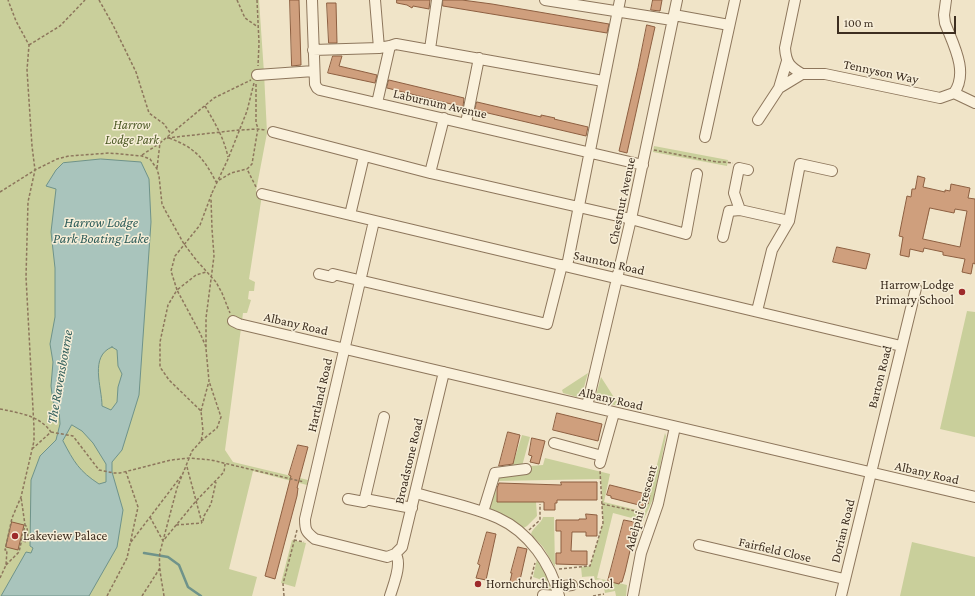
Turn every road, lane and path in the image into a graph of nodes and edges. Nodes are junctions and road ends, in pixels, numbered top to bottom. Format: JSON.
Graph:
{"nodes":[{"id":1,"x":8,"y":0,"type":"edge"},
{"id":2,"x":86,"y":0,"type":"edge"},
{"id":3,"x":99,"y":0,"type":"edge"},
{"id":4,"x":237,"y":0,"type":"edge"},
{"id":5,"x":257,"y":0,"type":"edge"},
{"id":6,"x":312,"y":0,"type":"edge"},
{"id":7,"x":375,"y":0,"type":"edge"},
{"id":8,"x":437,"y":0,"type":"edge"},
{"id":9,"x":545,"y":0,"type":"edge"},
{"id":10,"x":620,"y":0,"type":"edge"},
{"id":11,"x":677,"y":0,"type":"edge"},
{"id":12,"x":734,"y":0,"type":"edge"},
{"id":13,"x":795,"y":0,"type":"edge"},
{"id":14,"x":946,"y":0,"type":"edge"},
{"id":15,"x":617,"y":12,"type":"junction"},
{"id":16,"x":673,"y":18,"type":"junction"},
{"id":17,"x":729,"y":25,"type":"junction"},
{"id":18,"x":258,"y":27,"type":"junction"},
{"id":19,"x":28,"y":45,"type":"junction"},
{"id":20,"x":384,"y":47,"type":"junction"},
{"id":21,"x":430,"y":49,"type":"junction"},
{"id":22,"x":313,"y":50,"type":"junction"},
{"id":23,"x":479,"y":58,"type":"junction"},
{"id":24,"x":787,"y":61,"type":"junction"},
{"id":25,"x":314,"y":71,"type":"junction"},
{"id":26,"x":802,"y":74,"type":"junction"},
{"id":27,"x":256,"y":77,"type":"junction"},
{"id":28,"x":604,"y":81,"type":"junction"},
{"id":29,"x":779,"y":88,"type":"junction"},
{"id":30,"x":954,"y":94,"type":"junction"},
{"id":31,"x":377,"y":103,"type":"junction"},
{"id":32,"x":975,"y":103,"type":"edge"},
{"id":33,"x":205,"y":106,"type":"junction"},
{"id":34,"x":444,"y":118,"type":"junction"},
{"id":35,"x":758,"y":120,"type":"dead end"},
{"id":36,"x":466,"y":123,"type":"junction"},
{"id":37,"x":258,"y":128,"type":"junction"},
{"id":38,"x":239,"y":130,"type":"junction"},
{"id":39,"x":220,"y":131,"type":"junction"},
{"id":40,"x":273,"y":132,"type":"joint"},
{"id":41,"x":171,"y":134,"type":"junction"},
{"id":42,"x":705,"y":137,"type":"dead end"},
{"id":43,"x":167,"y":138,"type":"junction"},
{"id":44,"x":160,"y":143,"type":"junction"},
{"id":45,"x":646,"y":149,"type":"junction"},
{"id":46,"x":590,"y":152,"type":"junction"},
{"id":47,"x":142,"y":156,"type":"junction"},
{"id":48,"x":364,"y":156,"type":"junction"},
{"id":49,"x":228,"y":159,"type":"junction"},
{"id":50,"x":643,"y":165,"type":"junction"},
{"id":51,"x":157,"y":169,"type":"junction"},
{"id":52,"x":247,"y":169,"type":"junction"},
{"id":53,"x":744,"y":169,"type":"joint"},
{"id":54,"x":35,"y":170,"type":"junction"},
{"id":55,"x":832,"y":171,"type":"dead end"},
{"id":56,"x":430,"y":173,"type":"junction"},
{"id":57,"x":697,"y":174,"type":"dead end"},
{"id":58,"x":216,"y":182,"type":"junction"},
{"id":59,"x":0,"y":192,"type":"edge"},
{"id":60,"x":212,"y":193,"type":"junction"},
{"id":61,"x":262,"y":194,"type":"joint"},
{"id":62,"x":579,"y":208,"type":"junction"},
{"id":63,"x":740,"y":210,"type":"junction"},
{"id":64,"x":350,"y":215,"type":"junction"},
{"id":65,"x":631,"y":219,"type":"junction"},
{"id":66,"x":374,"y":220,"type":"junction"},
{"id":67,"x":789,"y":220,"type":"junction"},
{"id":68,"x":723,"y":237,"type":"dead end"},
{"id":69,"x":184,"y":244,"type":"junction"},
{"id":70,"x":564,"y":266,"type":"junction"},
{"id":71,"x":206,"y":272,"type":"junction"},
{"id":72,"x":319,"y":274,"type":"dead end"},
{"id":73,"x":211,"y":277,"type":"junction"},
{"id":74,"x":618,"y":278,"type":"junction"},
{"id":75,"x":360,"y":281,"type":"junction"},
{"id":76,"x":916,"y":288,"type":"dead end"},
{"id":77,"x":177,"y":290,"type":"junction"},
{"id":78,"x":757,"y":311,"type":"junction"},
{"id":79,"x":237,"y":323,"type":"joint"},
{"id":80,"x":901,"y":346,"type":"junction"},
{"id":81,"x":206,"y":349,"type":"junction"},
{"id":82,"x":344,"y":349,"type":"junction"},
{"id":83,"x":444,"y":372,"type":"junction"},
{"id":84,"x":209,"y":381,"type":"junction"},
{"id":85,"x":587,"y":406,"type":"junction"},
{"id":86,"x":0,"y":409,"type":"edge"},
{"id":87,"x":201,"y":411,"type":"junction"},
{"id":88,"x":614,"y":413,"type":"junction"},
{"id":89,"x":34,"y":417,"type":"junction"},
{"id":90,"x":384,"y":417,"type":"dead end"},
{"id":91,"x":675,"y":427,"type":"junction"},
{"id":92,"x":51,"y":432,"type":"junction"},
{"id":93,"x":201,"y":441,"type":"junction"},
{"id":94,"x":554,"y":444,"type":"dead end"},
{"id":95,"x":31,"y":450,"type":"junction"},
{"id":96,"x":190,"y":458,"type":"junction"},
{"id":97,"x":601,"y":460,"type":"junction"},
{"id":98,"x":225,"y":464,"type":"junction"},
{"id":99,"x":187,"y":467,"type":"junction"},
{"id":100,"x":526,"y":469,"type":"dead end"},
{"id":101,"x":126,"y":472,"type":"junction"},
{"id":102,"x":871,"y":472,"type":"junction"},
{"id":103,"x":184,"y":473,"type":"junction"},
{"id":104,"x":216,"y":482,"type":"junction"},
{"id":105,"x":313,"y":485,"type":"junction"},
{"id":106,"x":416,"y":493,"type":"junction"},
{"id":107,"x":21,"y":497,"type":"junction"},
{"id":108,"x":975,"y":497,"type":"edge"},
{"id":109,"x":348,"y":499,"type":"dead end"},
{"id":110,"x":364,"y":499,"type":"junction"},
{"id":111,"x":196,"y":501,"type":"junction"},
{"id":112,"x":540,"y":504,"type":"dead end"},
{"id":113,"x":602,"y":504,"type":"junction"},
{"id":114,"x":412,"y":508,"type":"junction"},
{"id":115,"x":483,"y":512,"type":"junction"},
{"id":116,"x":654,"y":515,"type":"junction"},
{"id":117,"x":150,"y":517,"type":"junction"},
{"id":118,"x":305,"y":519,"type":"junction"},
{"id":119,"x":202,"y":523,"type":"junction"},
{"id":120,"x":26,"y":525,"type":"junction"},
{"id":121,"x":176,"y":525,"type":"junction"},
{"id":122,"x":523,"y":535,"type":"junction"},
{"id":123,"x":22,"y":541,"type":"junction"},
{"id":124,"x":163,"y":541,"type":"junction"},
{"id":125,"x":130,"y":543,"type":"junction"},
{"id":126,"x":699,"y":545,"type":"dead end"},
{"id":127,"x":538,"y":552,"type":"junction"},
{"id":128,"x":396,"y":554,"type":"junction"},
{"id":129,"x":6,"y":565,"type":"junction"},
{"id":130,"x":160,"y":568,"type":"junction"},
{"id":131,"x":549,"y":569,"type":"junction"},
{"id":132,"x":0,"y":578,"type":"edge"},
{"id":133,"x":844,"y":579,"type":"junction"},
{"id":134,"x":572,"y":585,"type":"dead end"},
{"id":135,"x":528,"y":589,"type":"dead end"},
{"id":136,"x":558,"y":593,"type":"edge"},
{"id":137,"x":604,"y":594,"type":"dead end"},
{"id":138,"x":543,"y":595,"type":"dead end"},
{"id":139,"x":107,"y":596,"type":"edge"},
{"id":140,"x":142,"y":596,"type":"edge"},
{"id":141,"x":164,"y":596,"type":"edge"},
{"id":142,"x":284,"y":596,"type":"edge"},
{"id":143,"x":390,"y":596,"type":"edge"},
{"id":144,"x":593,"y":596,"type":"edge"},
{"id":145,"x":633,"y":596,"type":"edge"},
{"id":146,"x":840,"y":596,"type":"edge"}],
"edges":[{"from":1,"to":19,"type":"path"},
{"from":2,"to":19,"type":"path"},
{"from":3,"to":41,"type":"path"},
{"from":4,"to":18,"type":"path"},
{"from":5,"to":18,"type":"path"},
{"from":6,"to":22,"type":"street","name":"Laburnum Avenue"},
{"from":7,"to":20,"type":"street"},
{"from":8,"to":21,"type":"street"},
{"from":9,"to":15,"type":"street"},
{"from":10,"to":15,"type":"street"},
{"from":11,"to":16,"type":"street","name":"Chestnut Avenue"},
{"from":12,"to":17,"type":"street"},
{"from":13,"to":24,"type":"street"},
{"from":14,"to":30,"type":"street"},
{"from":15,"to":16,"type":"street"},
{"from":15,"to":28,"type":"street"},
{"from":16,"to":17,"type":"street"},
{"from":16,"to":45,"type":"street","name":"Chestnut Avenue"},
{"from":17,"to":42,"type":"street"},
{"from":18,"to":27,"type":"path"},
{"from":19,"to":54,"type":"path"},
{"from":20,"to":21,"type":"street"},
{"from":20,"to":22,"type":"street"},
{"from":20,"to":31,"type":"street"},
{"from":21,"to":23,"type":"street"},
{"from":22,"to":25,"type":"street","name":"Laburnum Avenue"},
{"from":23,"to":28,"type":"street"},
{"from":23,"to":36,"type":"street"},
{"from":24,"to":26,"type":"street"},
{"from":24,"to":29,"type":"street"},
{"from":25,"to":27,"type":"street"},
{"from":25,"to":31,"type":"street","name":"Laburnum Avenue"},
{"from":26,"to":29,"type":"street"},
{"from":26,"to":30,"type":"street","name":"Tennyson Way"},
{"from":27,"to":33,"type":"path"},
{"from":27,"to":37,"type":"path"},
{"from":27,"to":38,"type":"path"},
{"from":28,"to":46,"type":"street"},
{"from":29,"to":35,"type":"street"},
{"from":30,"to":32,"type":"street"},
{"from":31,"to":34,"type":"street","name":"Laburnum Avenue"},
{"from":33,"to":39,"type":"path"},
{"from":33,"to":41,"type":"path"},
{"from":34,"to":36,"type":"street","name":"Laburnum Avenue"},
{"from":34,"to":56,"type":"street"},
{"from":36,"to":46,"type":"street","name":"Laburnum Avenue"},
{"from":37,"to":38,"type":"path"},
{"from":37,"to":40,"type":"path"},
{"from":37,"to":52,"type":"path"},
{"from":38,"to":39,"type":"path"},
{"from":38,"to":49,"type":"path"},
{"from":39,"to":43,"type":"path"},
{"from":39,"to":49,"type":"path"},
{"from":40,"to":48,"type":"street"},
{"from":41,"to":43,"type":"path"},
{"from":43,"to":44,"type":"path"},
{"from":43,"to":58,"type":"path"},
{"from":44,"to":47,"type":"path"},
{"from":44,"to":51,"type":"path"},
{"from":45,"to":50,"type":"street","name":"Chestnut Avenue"},
{"from":45,"to":53,"type":"path"},
{"from":46,"to":50,"type":"street","name":"Laburnum Avenue"},
{"from":46,"to":62,"type":"street"},
{"from":47,"to":51,"type":"path"},
{"from":47,"to":54,"type":"path"},
{"from":48,"to":56,"type":"street"},
{"from":48,"to":64,"type":"street"},
{"from":49,"to":58,"type":"path"},
{"from":50,"to":65,"type":"street","name":"Chestnut Avenue"},
{"from":51,"to":69,"type":"path"},
{"from":52,"to":58,"type":"path"},
{"from":52,"to":61,"type":"path"},
{"from":53,"to":63,"type":"street"},
{"from":54,"to":59,"type":"path"},
{"from":54,"to":89,"type":"path"},
{"from":55,"to":67,"type":"street"},
{"from":56,"to":62,"type":"street"},
{"from":57,"to":65,"type":"street"},
{"from":58,"to":60,"type":"path"},
{"from":60,"to":69,"type":"path"},
{"from":60,"to":73,"type":"path"},
{"from":61,"to":64,"type":"street","name":"Saunton Road"},
{"from":62,"to":65,"type":"street"},
{"from":62,"to":70,"type":"street"},
{"from":63,"to":67,"type":"street"},
{"from":63,"to":68,"type":"street"},
{"from":64,"to":66,"type":"street","name":"Saunton Road"},
{"from":65,"to":74,"type":"street","name":"Chestnut Avenue"},
{"from":66,"to":70,"type":"street","name":"Saunton Road"},
{"from":66,"to":75,"type":"street","name":"Hartland Road"},
{"from":67,"to":78,"type":"street"},
{"from":69,"to":71,"type":"path"},
{"from":69,"to":77,"type":"path"},
{"from":70,"to":74,"type":"street","name":"Saunton Road"},
{"from":70,"to":75,"type":"street"},
{"from":71,"to":73,"type":"path"},
{"from":71,"to":77,"type":"path"},
{"from":72,"to":75,"type":"street"},
{"from":73,"to":79,"type":"path"},
{"from":73,"to":81,"type":"path"},
{"from":74,"to":78,"type":"street","name":"Saunton Road"},
{"from":74,"to":85,"type":"street","name":"Chestnut Avenue"},
{"from":75,"to":82,"type":"street","name":"Hartland Road"},
{"from":76,"to":80,"type":"street","name":"Barton Road"},
{"from":77,"to":81,"type":"path"},
{"from":77,"to":87,"type":"path"},
{"from":78,"to":80,"type":"street","name":"Saunton Road"},
{"from":79,"to":82,"type":"street","name":"Albany Road"},
{"from":80,"to":102,"type":"street","name":"Barton Road"},
{"from":81,"to":84,"type":"path"},
{"from":82,"to":83,"type":"street","name":"Albany Road"},
{"from":82,"to":105,"type":"street","name":"Hartland Road"},
{"from":83,"to":85,"type":"street","name":"Albany Road"},
{"from":83,"to":106,"type":"street","name":"Broadstone Road"},
{"from":84,"to":87,"type":"path"},
{"from":84,"to":93,"type":"path"},
{"from":85,"to":88,"type":"street","name":"Albany Road"},
{"from":86,"to":89,"type":"path"},
{"from":87,"to":93,"type":"path"},
{"from":88,"to":91,"type":"street","name":"Albany Road"},
{"from":88,"to":97,"type":"street"},
{"from":89,"to":92,"type":"path"},
{"from":89,"to":95,"type":"path"},
{"from":90,"to":110,"type":"street"},
{"from":91,"to":102,"type":"street","name":"Albany Road"},
{"from":91,"to":116,"type":"street","name":"Adelphi Crescent"},
{"from":92,"to":95,"type":"path"},
{"from":92,"to":101,"type":"path"},
{"from":93,"to":96,"type":"path"},
{"from":94,"to":97,"type":"street"},
{"from":95,"to":107,"type":"path"},
{"from":96,"to":98,"type":"path"},
{"from":96,"to":99,"type":"path"},
{"from":96,"to":101,"type":"path"},
{"from":97,"to":113,"type":"path"},
{"from":98,"to":104,"type":"path"},
{"from":98,"to":105,"type":"path"},
{"from":99,"to":103,"type":"path"},
{"from":99,"to":111,"type":"path"},
{"from":100,"to":115,"type":"street"},
{"from":101,"to":125,"type":"path"},
{"from":102,"to":108,"type":"street","name":"Albany Road"},
{"from":102,"to":133,"type":"street","name":"Dorian Road"},
{"from":103,"to":117,"type":"path"},
{"from":103,"to":124,"type":"path"},
{"from":104,"to":111,"type":"path"},
{"from":104,"to":119,"type":"path"},
{"from":105,"to":118,"type":"street","name":"Hartland Road"},
{"from":106,"to":114,"type":"street","name":"Broadstone Road"},
{"from":106,"to":115,"type":"street"},
{"from":107,"to":120,"type":"path"},
{"from":107,"to":129,"type":"path"},
{"from":109,"to":110,"type":"street"},
{"from":110,"to":114,"type":"street"},
{"from":111,"to":119,"type":"path"},
{"from":111,"to":121,"type":"path"},
{"from":112,"to":122,"type":"path"},
{"from":113,"to":116,"type":"path"},
{"from":113,"to":131,"type":"path"},
{"from":114,"to":128,"type":"street","name":"Broadstone Road"},
{"from":115,"to":122,"type":"street"},
{"from":116,"to":145,"type":"street","name":"Adelphi Crescent"},
{"from":117,"to":124,"type":"path"},
{"from":117,"to":125,"type":"path"},
{"from":118,"to":128,"type":"street","name":"Hartland Road"},
{"from":118,"to":142,"type":"path"},
{"from":119,"to":121,"type":"path"},
{"from":120,"to":123,"type":"path"},
{"from":120,"to":123,"type":"path"},
{"from":121,"to":124,"type":"path"},
{"from":122,"to":127,"type":"street"},
{"from":123,"to":129,"type":"path"},
{"from":124,"to":130,"type":"path"},
{"from":125,"to":139,"type":"path"},
{"from":126,"to":133,"type":"street","name":"Fairfield Close"},
{"from":127,"to":131,"type":"street"},
{"from":127,"to":135,"type":"path"},
{"from":128,"to":143,"type":"street","name":"Broadstone Road"},
{"from":129,"to":132,"type":"path"},
{"from":130,"to":140,"type":"path"},
{"from":130,"to":141,"type":"path"},
{"from":131,"to":136,"type":"street"},
{"from":133,"to":146,"type":"street","name":"Dorian Road"},
{"from":134,"to":136,"type":"street"},
{"from":136,"to":138,"type":"street"},
{"from":137,"to":144,"type":"path"}]}
